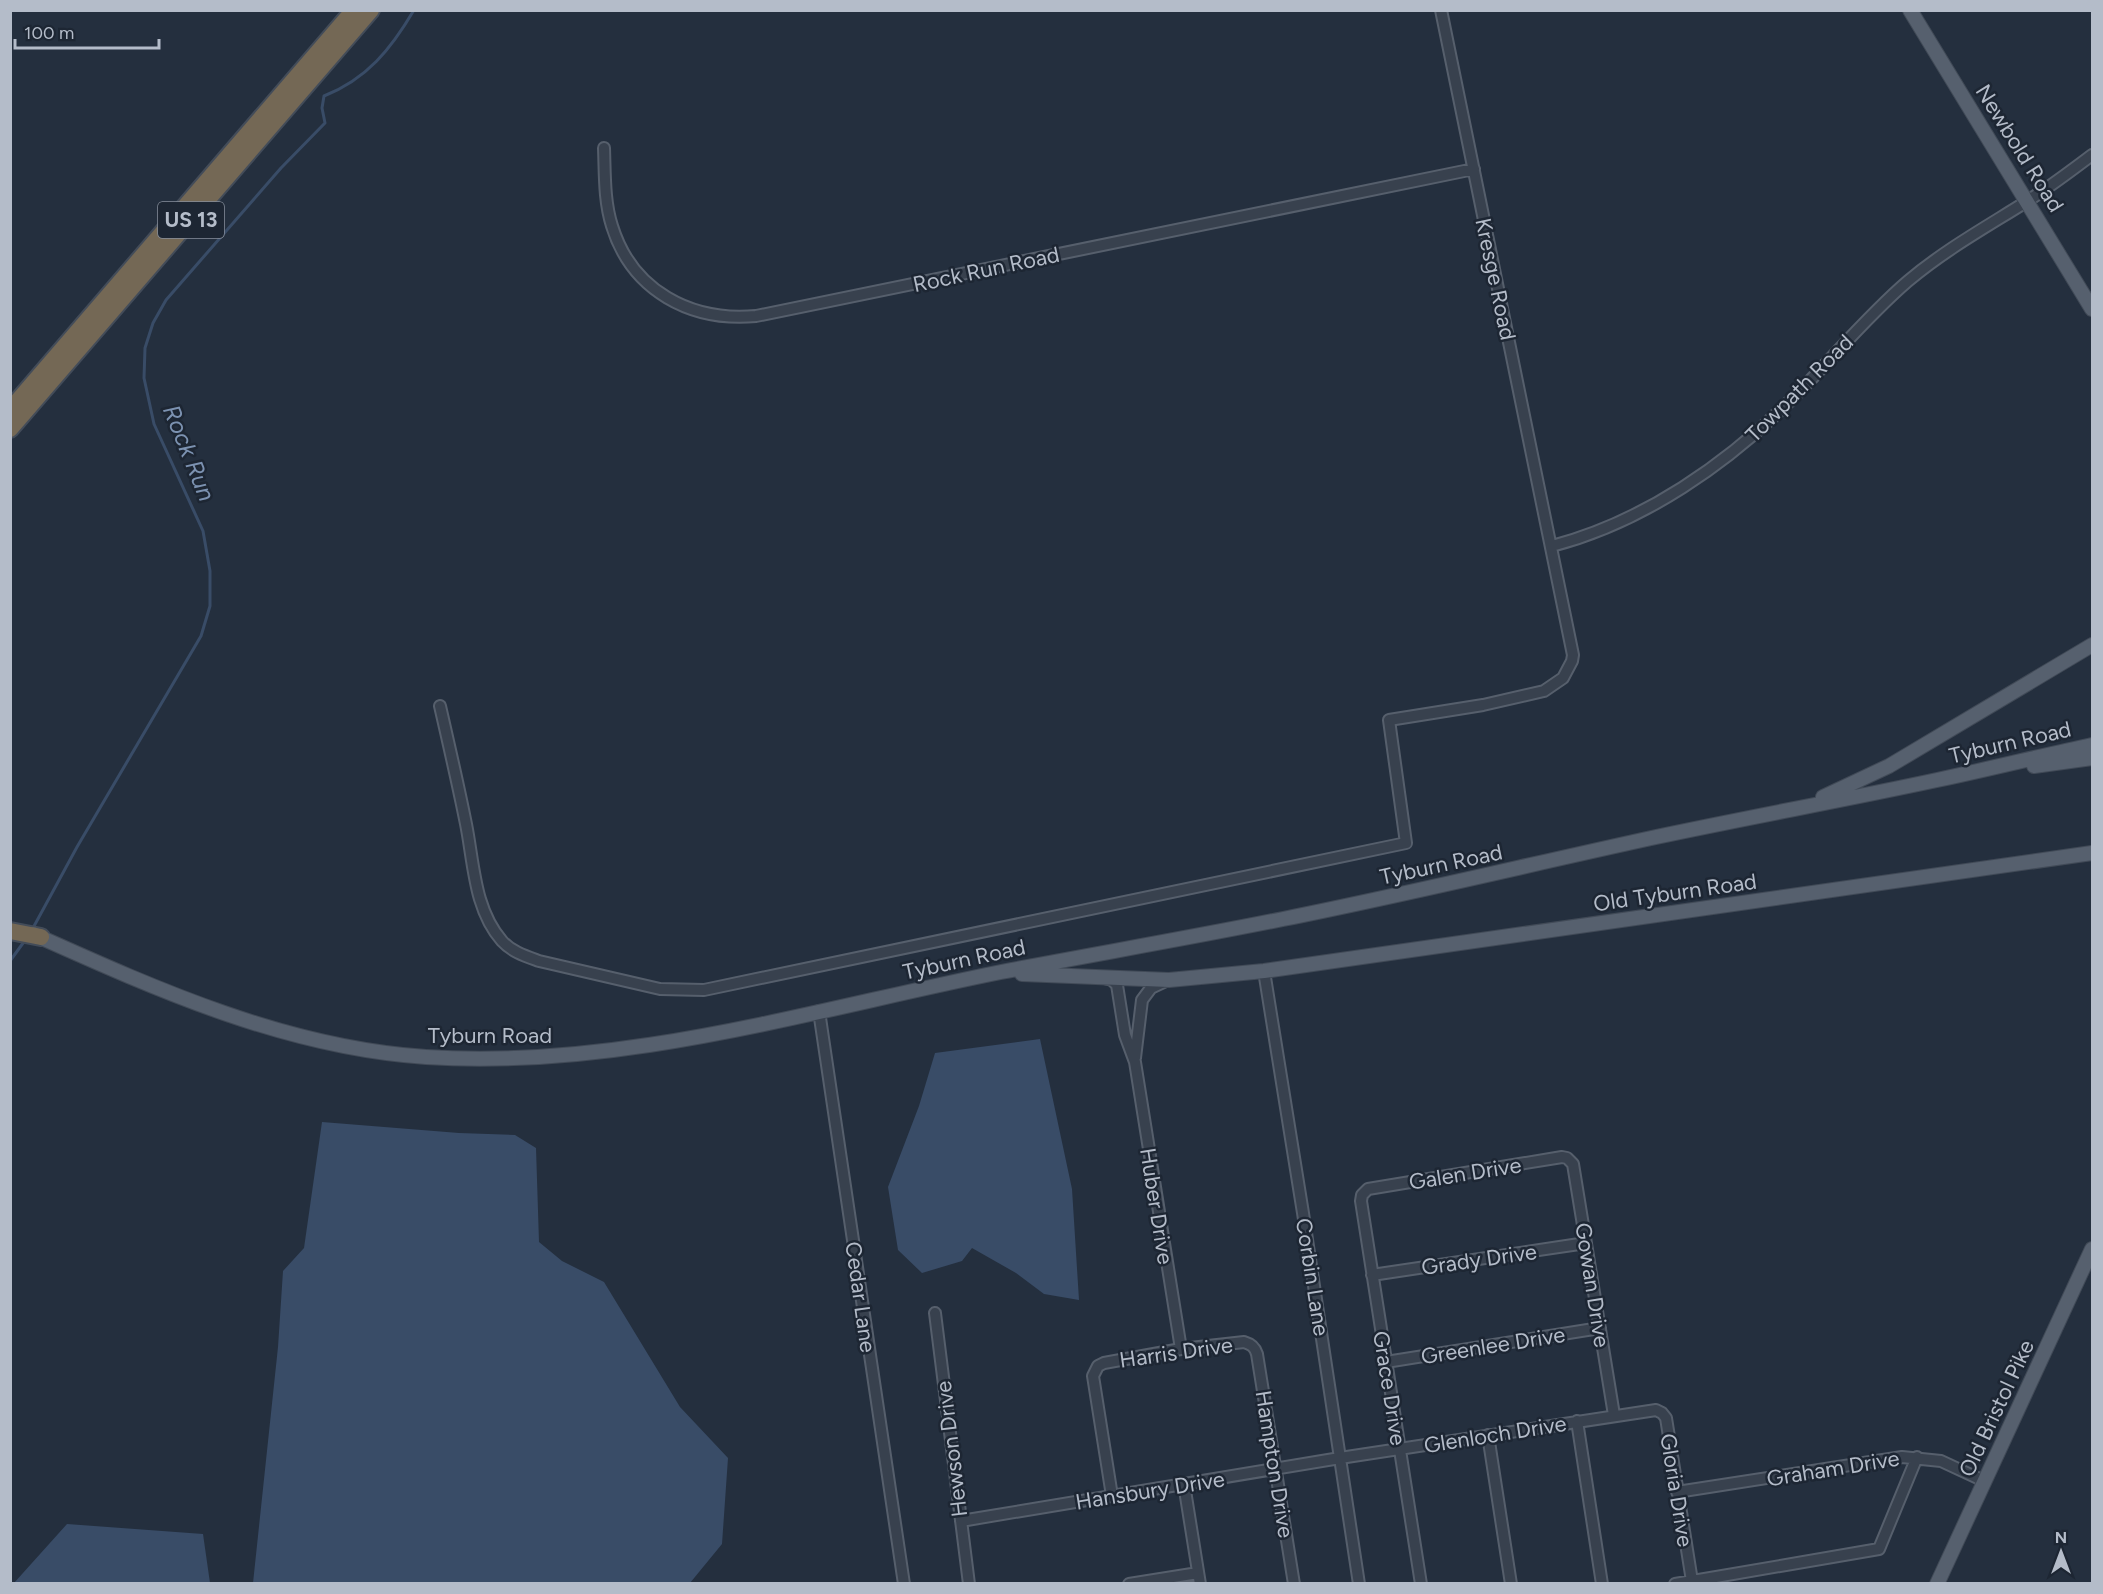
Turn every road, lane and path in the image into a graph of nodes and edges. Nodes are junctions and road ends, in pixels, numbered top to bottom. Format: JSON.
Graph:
{"nodes":[{"id":1,"x":354,"y":10,"type":"edge"},
{"id":2,"x":371,"y":10,"type":"edge"},
{"id":3,"x":1441,"y":10,"type":"edge"},
{"id":4,"x":1910,"y":10,"type":"edge"},
{"id":5,"x":604,"y":148,"type":"dead end"},
{"id":6,"x":2092,"y":155,"type":"edge"},
{"id":7,"x":1474,"y":169,"type":"junction"},
{"id":8,"x":2028,"y":201,"type":"junction"},
{"id":9,"x":2092,"y":309,"type":"edge"},
{"id":10,"x":10,"y":410,"type":"edge"},
{"id":11,"x":10,"y":429,"type":"edge"},
{"id":12,"x":1552,"y":546,"type":"junction"},
{"id":13,"x":2092,"y":645,"type":"edge"},
{"id":14,"x":440,"y":706,"type":"dead end"},
{"id":15,"x":2092,"y":745,"type":"edge"},
{"id":16,"x":2092,"y":758,"type":"edge"},
{"id":17,"x":1937,"y":780,"type":"junction"},
{"id":18,"x":1794,"y":808,"type":"junction"},
{"id":19,"x":2092,"y":853,"type":"edge"},
{"id":20,"x":10,"y":924,"type":"edge"},
{"id":21,"x":10,"y":931,"type":"edge"},
{"id":22,"x":41,"y":937,"type":"junction"},
{"id":23,"x":1264,"y":971,"type":"junction"},
{"id":24,"x":999,"y":973,"type":"junction"},
{"id":25,"x":1104,"y":978,"type":"junction"},
{"id":26,"x":1169,"y":980,"type":"junction"},
{"id":27,"x":819,"y":1011,"type":"junction"},
{"id":28,"x":1135,"y":1062,"type":"junction"},
{"id":29,"x":1567,"y":1158,"type":"joint"},
{"id":30,"x":1364,"y":1192,"type":"joint"},
{"id":31,"x":1586,"y":1243,"type":"junction"},
{"id":32,"x":2092,"y":1250,"type":"edge"},
{"id":33,"x":1372,"y":1275,"type":"junction"},
{"id":34,"x":935,"y":1313,"type":"dead end"},
{"id":35,"x":1600,"y":1328,"type":"junction"},
{"id":36,"x":1253,"y":1346,"type":"joint"},
{"id":37,"x":1181,"y":1349,"type":"junction"},
{"id":38,"x":1386,"y":1362,"type":"junction"},
{"id":39,"x":1614,"y":1415,"type":"junction"},
{"id":40,"x":1577,"y":1421,"type":"junction"},
{"id":41,"x":1488,"y":1435,"type":"junction"},
{"id":42,"x":1399,"y":1449,"type":"junction"},
{"id":43,"x":1917,"y":1457,"type":"junction"},
{"id":44,"x":1340,"y":1458,"type":"junction"},
{"id":45,"x":1276,"y":1469,"type":"junction"},
{"id":46,"x":1984,"y":1481,"type":"junction"},
{"id":47,"x":1184,"y":1485,"type":"junction"},
{"id":48,"x":1677,"y":1492,"type":"junction"},
{"id":49,"x":1112,"y":1496,"type":"junction"},
{"id":50,"x":961,"y":1521,"type":"junction"},
{"id":51,"x":1199,"y":1578,"type":"edge"},
{"id":52,"x":1726,"y":1579,"type":"edge"},
{"id":53,"x":1692,"y":1581,"type":"junction"},
{"id":54,"x":904,"y":1584,"type":"edge"},
{"id":55,"x":969,"y":1584,"type":"edge"},
{"id":56,"x":1129,"y":1584,"type":"edge"},
{"id":57,"x":1294,"y":1584,"type":"edge"},
{"id":58,"x":1359,"y":1584,"type":"edge"},
{"id":59,"x":1421,"y":1584,"type":"edge"},
{"id":60,"x":1511,"y":1584,"type":"edge"},
{"id":61,"x":1602,"y":1584,"type":"edge"},
{"id":62,"x":1675,"y":1584,"type":"edge"},
{"id":63,"x":1937,"y":1584,"type":"edge"}],
"edges":[{"from":1,"to":10,"type":"highway","number":"US 13"},
{"from":2,"to":11,"type":"highway","number":"US 13"},
{"from":3,"to":7,"type":"street","name":"Kresge Road"},
{"from":4,"to":8,"type":"main road","name":"Newbold Road"},
{"from":5,"to":7,"type":"street","name":"Rock Run Road"},
{"from":6,"to":8,"type":"street","name":"Towpath Road"},
{"from":7,"to":12,"type":"street","name":"Kresge Road"},
{"from":8,"to":9,"type":"main road","name":"Newbold Road"},
{"from":8,"to":12,"type":"street","name":"Towpath Road"},
{"from":12,"to":14,"type":"street","name":"Kresge Road"},
{"from":13,"to":18,"type":"main road"},
{"from":15,"to":17,"type":"main road","name":"Tyburn Road"},
{"from":16,"to":17,"type":"main road","name":"Tyburn Road"},
{"from":17,"to":18,"type":"main road","name":"Tyburn Road"},
{"from":18,"to":24,"type":"main road","name":"Tyburn Road"},
{"from":19,"to":23,"type":"main road","name":"Old Tyburn Road"},
{"from":20,"to":22,"type":"main road","name":"Tyburn Road"},
{"from":21,"to":22,"type":"highway"},
{"from":22,"to":27,"type":"main road","name":"Tyburn Road"},
{"from":23,"to":26,"type":"main road","name":"Old Tyburn Road"},
{"from":23,"to":44,"type":"street","name":"Corbin Lane"},
{"from":24,"to":25,"type":"main road","name":"Old Tyburn Road"},
{"from":24,"to":27,"type":"main road","name":"Tyburn Road"},
{"from":25,"to":26,"type":"main road","name":"Old Tyburn Road"},
{"from":25,"to":28,"type":"street","name":"Huber Drive"},
{"from":26,"to":28,"type":"street","name":"Huber Drive"},
{"from":27,"to":54,"type":"street","name":"Cedar Lane"},
{"from":28,"to":37,"type":"street","name":"Huber Drive"},
{"from":29,"to":30,"type":"street","name":"Galen Drive"},
{"from":29,"to":31,"type":"street","name":"Gowan Drive"},
{"from":30,"to":33,"type":"street","name":"Grace Drive"},
{"from":31,"to":33,"type":"street","name":"Grady Drive"},
{"from":31,"to":35,"type":"street","name":"Gowan Drive"},
{"from":32,"to":46,"type":"main road","name":"Old Bristol Pike"},
{"from":33,"to":38,"type":"street","name":"Grace Drive"},
{"from":34,"to":50,"type":"street","name":"Hewson Drive"},
{"from":35,"to":38,"type":"street","name":"Greenlee Drive"},
{"from":35,"to":39,"type":"street","name":"Gowan Drive"},
{"from":36,"to":37,"type":"street","name":"Harris Drive"},
{"from":36,"to":45,"type":"street","name":"Hampton Drive"},
{"from":37,"to":49,"type":"street","name":"Harris Drive"},
{"from":38,"to":42,"type":"street","name":"Grace Drive"},
{"from":39,"to":40,"type":"street","name":"Glenloch Drive"},
{"from":39,"to":48,"type":"street","name":"Gloria Drive"},
{"from":40,"to":41,"type":"street","name":"Glenloch Drive"},
{"from":40,"to":61,"type":"street"},
{"from":41,"to":42,"type":"street","name":"Glenloch Drive"},
{"from":41,"to":60,"type":"street"},
{"from":42,"to":44,"type":"street","name":"Glenloch Drive"},
{"from":42,"to":59,"type":"street","name":"Grace Drive"},
{"from":43,"to":46,"type":"street","name":"Graham Drive"},
{"from":43,"to":48,"type":"street","name":"Graham Drive"},
{"from":43,"to":52,"type":"street"},
{"from":44,"to":45,"type":"street","name":"Hansbury Drive"},
{"from":44,"to":58,"type":"street","name":"Corbin Lane"},
{"from":45,"to":47,"type":"street","name":"Hansbury Drive"},
{"from":45,"to":57,"type":"street","name":"Hampton Drive"},
{"from":46,"to":63,"type":"main road","name":"Old Bristol Pike"},
{"from":47,"to":49,"type":"street","name":"Hansbury Drive"},
{"from":47,"to":51,"type":"street"},
{"from":48,"to":53,"type":"street","name":"Gloria Drive"},
{"from":49,"to":50,"type":"street","name":"Hansbury Drive"},
{"from":50,"to":55,"type":"street","name":"Hewson Drive"},
{"from":51,"to":56,"type":"street"},
{"from":52,"to":53,"type":"street"},
{"from":53,"to":62,"type":"street"}]}
